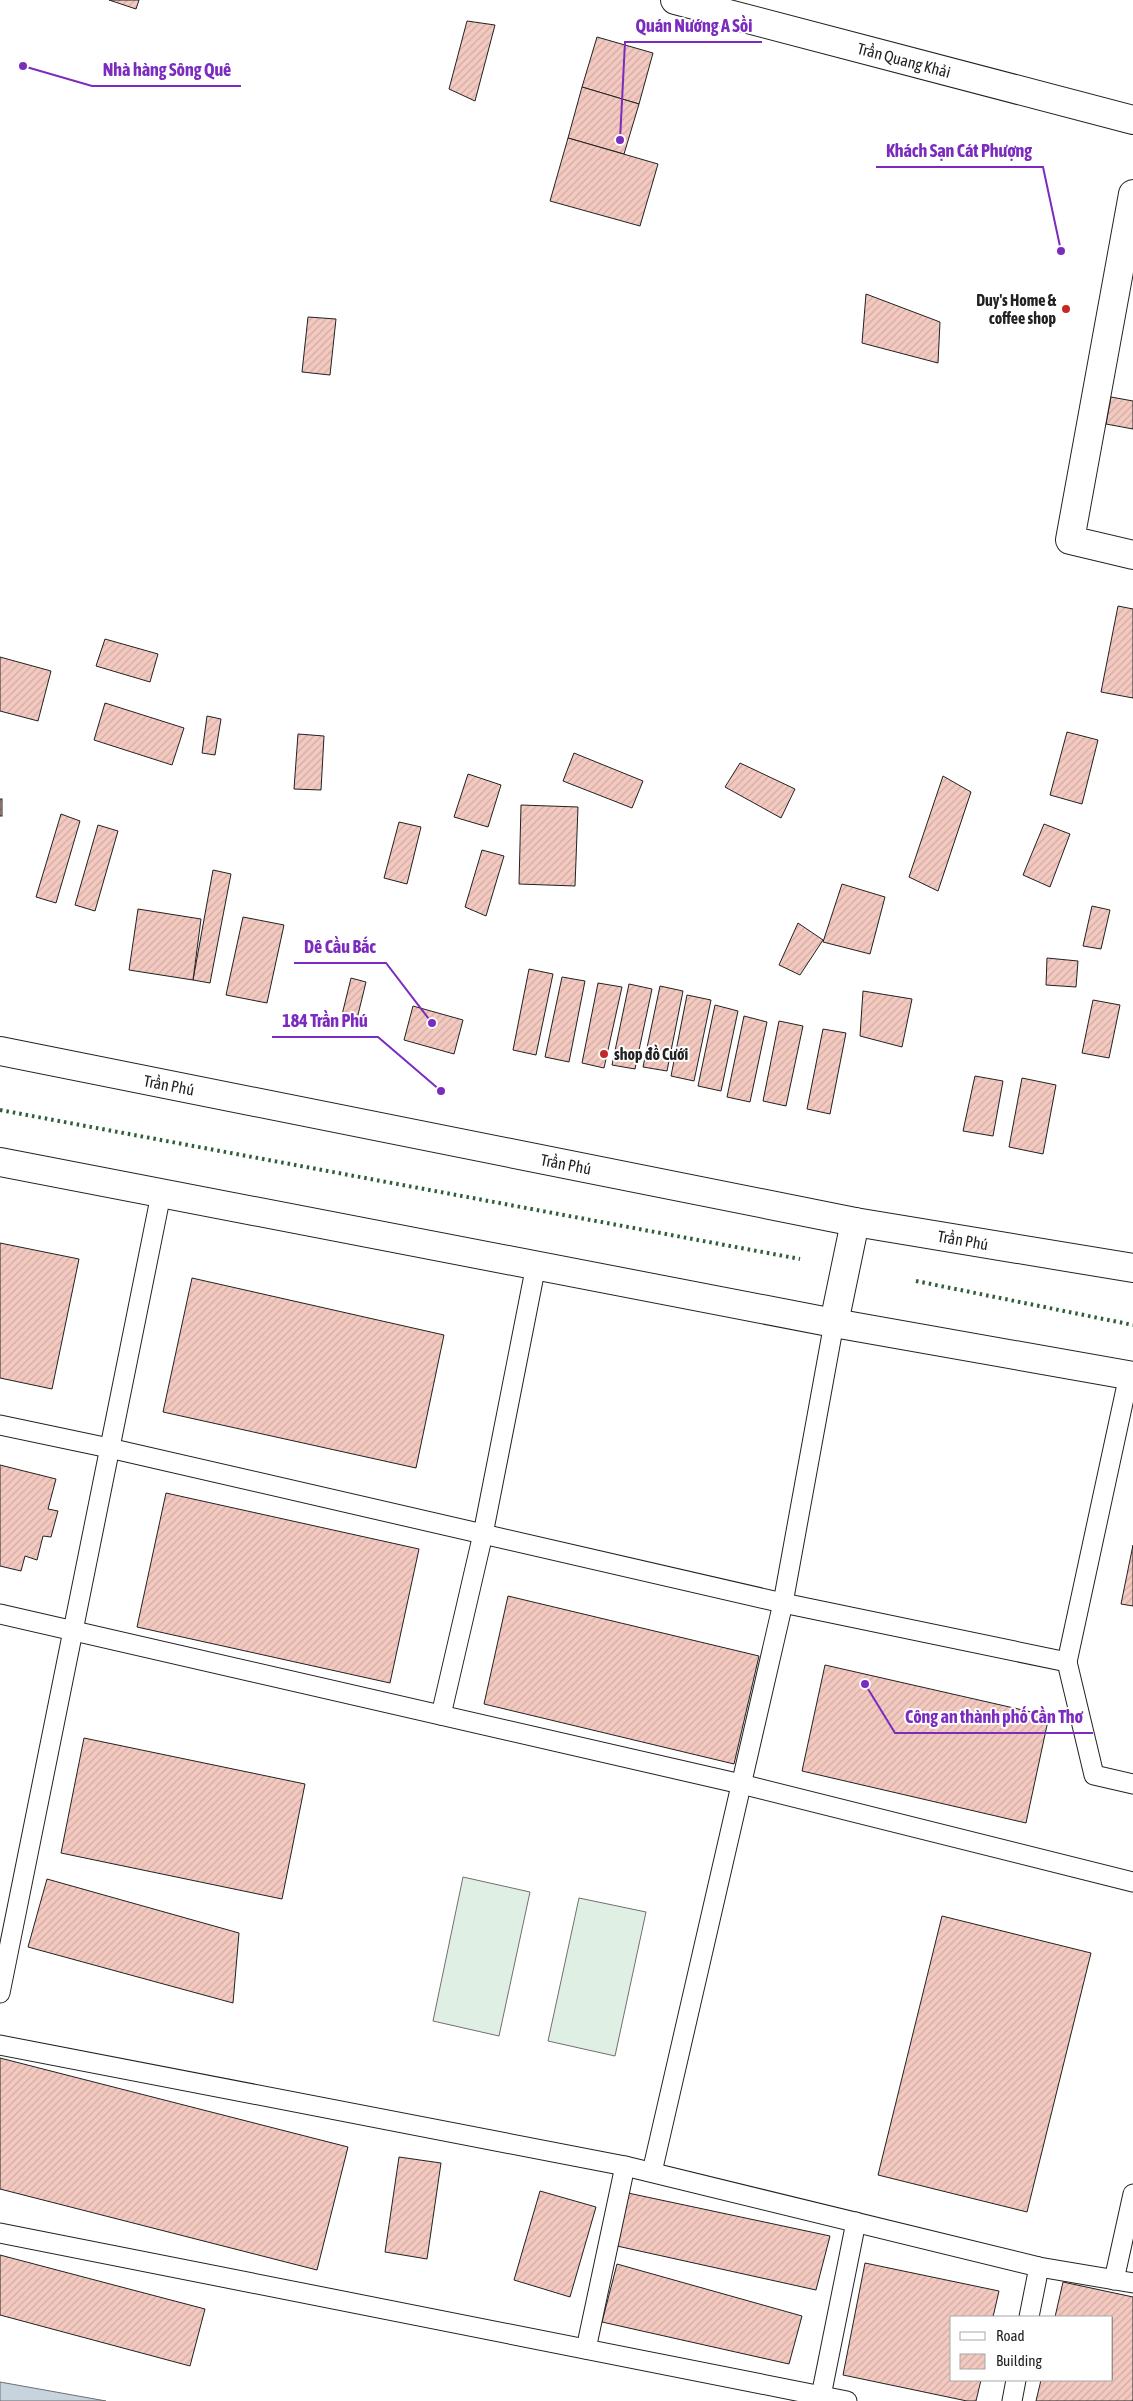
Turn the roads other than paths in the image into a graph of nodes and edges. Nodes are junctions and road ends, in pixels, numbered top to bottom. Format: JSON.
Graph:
{"nodes":[{"id":1,"x":675,"y":0,"type":"edge"},
{"id":2,"x":1133,"y":120,"type":"edge"},
{"id":3,"x":1133,"y":194,"type":"edge"},
{"id":4,"x":1133,"y":555,"type":"edge"},
{"id":5,"x":0,"y":1051,"type":"edge"},
{"id":6,"x":0,"y":1162,"type":"edge"},
{"id":7,"x":161,"y":1194,"type":"junction"},
{"id":8,"x":855,"y":1222,"type":"junction"},
{"id":9,"x":536,"y":1265,"type":"junction"},
{"id":10,"x":1133,"y":1268,"type":"edge"},
{"id":11,"x":834,"y":1323,"type":"junction"},
{"id":12,"x":1131,"y":1376,"type":"edge"},
{"id":13,"x":0,"y":1425,"type":"edge"},
{"id":14,"x":109,"y":1448,"type":"junction"},
{"id":15,"x":483,"y":1534,"type":"junction"},
{"id":16,"x":783,"y":1603,"type":"junction"},
{"id":17,"x":0,"y":1614,"type":"edge"},
{"id":18,"x":73,"y":1631,"type":"junction"},
{"id":19,"x":1067,"y":1662,"type":"junction"},
{"id":20,"x":441,"y":1715,"type":"junction"},
{"id":21,"x":741,"y":1784,"type":"junction"},
{"id":22,"x":1133,"y":1784,"type":"edge"},
{"id":23,"x":1133,"y":1882,"type":"edge"},
{"id":24,"x":0,"y":1994,"type":"edge"},
{"id":25,"x":0,"y":2045,"type":"edge"},
{"id":26,"x":625,"y":2166,"type":"junction"},
{"id":27,"x":652,"y":2172,"type":"junction"},
{"id":28,"x":1133,"y":2194,"type":"edge"},
{"id":29,"x":856,"y":2222,"type":"junction"},
{"id":30,"x":0,"y":2233,"type":"edge"},
{"id":31,"x":1039,"y":2267,"type":"junction"},
{"id":32,"x":1114,"y":2280,"type":"junction"},
{"id":33,"x":1133,"y":2283,"type":"edge"},
{"id":34,"x":1029,"y":2316,"type":"edge"},
{"id":35,"x":586,"y":2349,"type":"junction"},
{"id":36,"x":1016,"y":2381,"type":"edge"},
{"id":37,"x":821,"y":2396,"type":"junction"},
{"id":38,"x":847,"y":2401,"type":"edge"},
{"id":39,"x":1012,"y":2401,"type":"edge"}],
"edges":[{"from":1,"to":2,"type":"street","name":"Trần Quang Khải"},
{"from":3,"to":4,"type":"street"},
{"from":5,"to":8,"type":"street","name":"Trần Phú"},
{"from":6,"to":7,"type":"street"},
{"from":7,"to":9,"type":"street"},
{"from":7,"to":14,"type":"lane"},
{"from":8,"to":10,"type":"street","name":"Trần Phú"},
{"from":8,"to":11,"type":"street"},
{"from":9,"to":11,"type":"street"},
{"from":9,"to":15,"type":"lane"},
{"from":11,"to":12,"type":"street"},
{"from":11,"to":16,"type":"lane"},
{"from":12,"to":19,"type":"lane"},
{"from":13,"to":14,"type":"lane"},
{"from":14,"to":15,"type":"lane"},
{"from":14,"to":18,"type":"lane"},
{"from":15,"to":16,"type":"lane"},
{"from":15,"to":20,"type":"lane"},
{"from":16,"to":19,"type":"lane"},
{"from":16,"to":21,"type":"lane"},
{"from":17,"to":18,"type":"lane"},
{"from":18,"to":20,"type":"lane"},
{"from":18,"to":24,"type":"lane"},
{"from":19,"to":22,"type":"lane"},
{"from":20,"to":21,"type":"lane"},
{"from":21,"to":23,"type":"lane"},
{"from":21,"to":27,"type":"lane"},
{"from":25,"to":26,"type":"lane"},
{"from":26,"to":27,"type":"lane"},
{"from":26,"to":35,"type":"lane"},
{"from":27,"to":29,"type":"lane"},
{"from":28,"to":32,"type":"lane"},
{"from":29,"to":31,"type":"lane"},
{"from":29,"to":37,"type":"lane"},
{"from":30,"to":35,"type":"lane"},
{"from":31,"to":32,"type":"lane"},
{"from":31,"to":34,"type":"lane"},
{"from":32,"to":33,"type":"lane"},
{"from":35,"to":37,"type":"lane"},
{"from":36,"to":39,"type":"lane"},
{"from":37,"to":38,"type":"lane"}]}
